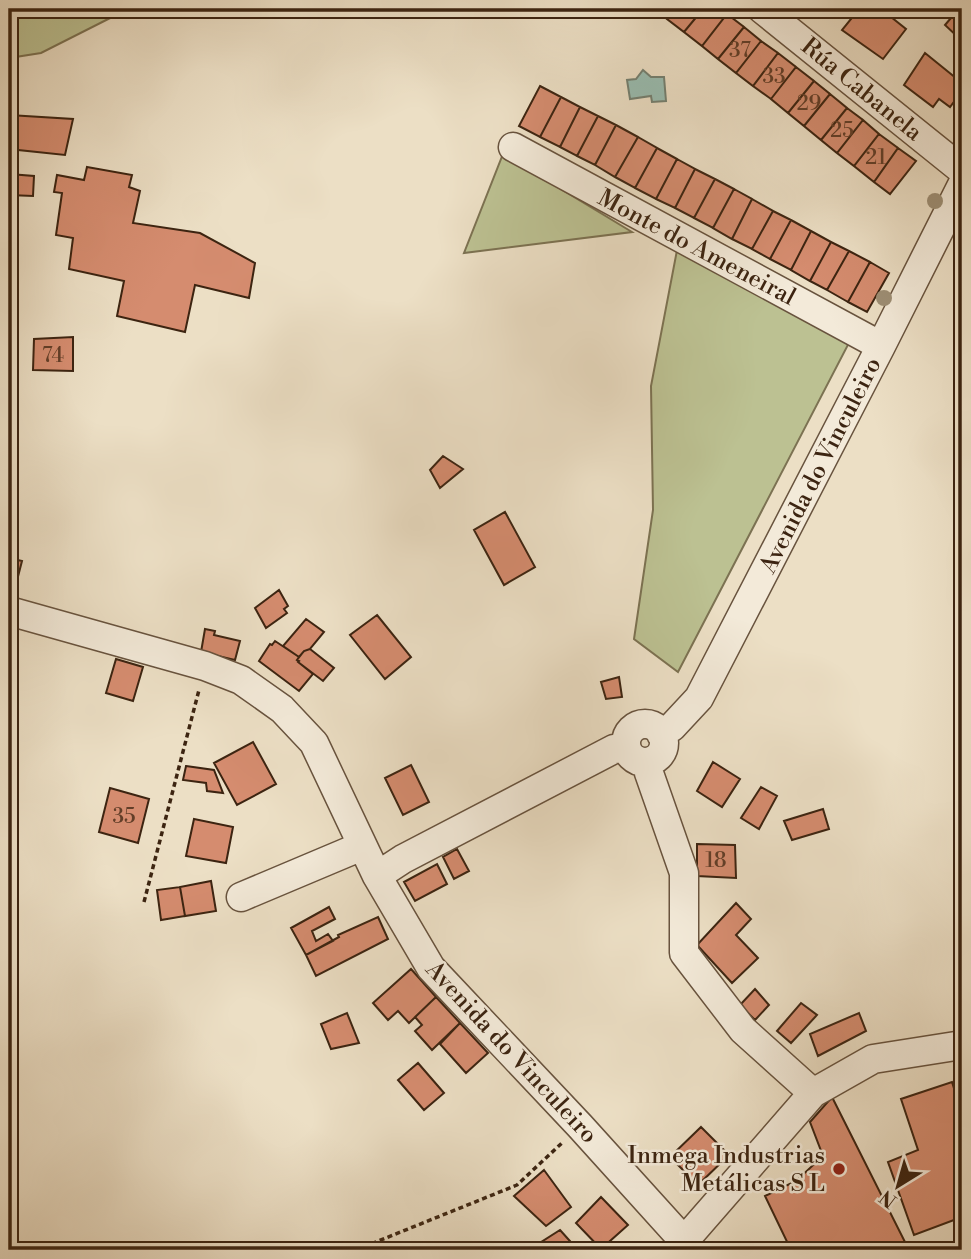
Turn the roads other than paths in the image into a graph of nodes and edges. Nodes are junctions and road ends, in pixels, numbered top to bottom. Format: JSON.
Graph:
{"nodes":[{"id":1,"x":762,"y":9,"type":"edge"},
{"id":2,"x":513,"y":147,"type":"dead end"},
{"id":3,"x":962,"y":170,"type":"edge"},
{"id":4,"x":962,"y":185,"type":"edge"},
{"id":5,"x":881,"y":346,"type":"junction"},
{"id":6,"x":9,"y":611,"type":"edge"},
{"id":7,"x":637,"y":755,"type":"junction"},
{"id":8,"x":362,"y":846,"type":"junction"},
{"id":9,"x":377,"y":876,"type":"junction"},
{"id":10,"x":242,"y":897,"type":"dead end"},
{"id":11,"x":962,"y":1045,"type":"edge"},
{"id":12,"x":813,"y":1093,"type":"junction"},
{"id":13,"x":686,"y":1246,"type":"edge"}],
"edges":[{"from":1,"to":3,"type":"street","name":"Rúa Cabanela"},
{"from":2,"to":5,"type":"street","name":"Monte do Ameneiral"},
{"from":4,"to":5,"type":"street","name":"Avenida do Vinculeiro"},
{"from":5,"to":7,"type":"street","name":"Avenida do Vinculeiro"},
{"from":6,"to":8,"type":"street","name":"Avenida do Vinculeiro"},
{"from":7,"to":9,"type":"street"},
{"from":7,"to":12,"type":"street"},
{"from":8,"to":9,"type":"street","name":"Avenida do Vinculeiro"},
{"from":8,"to":10,"type":"street"},
{"from":9,"to":13,"type":"street","name":"Avenida do Vinculeiro"},
{"from":11,"to":12,"type":"street"},
{"from":12,"to":13,"type":"street"}]}
